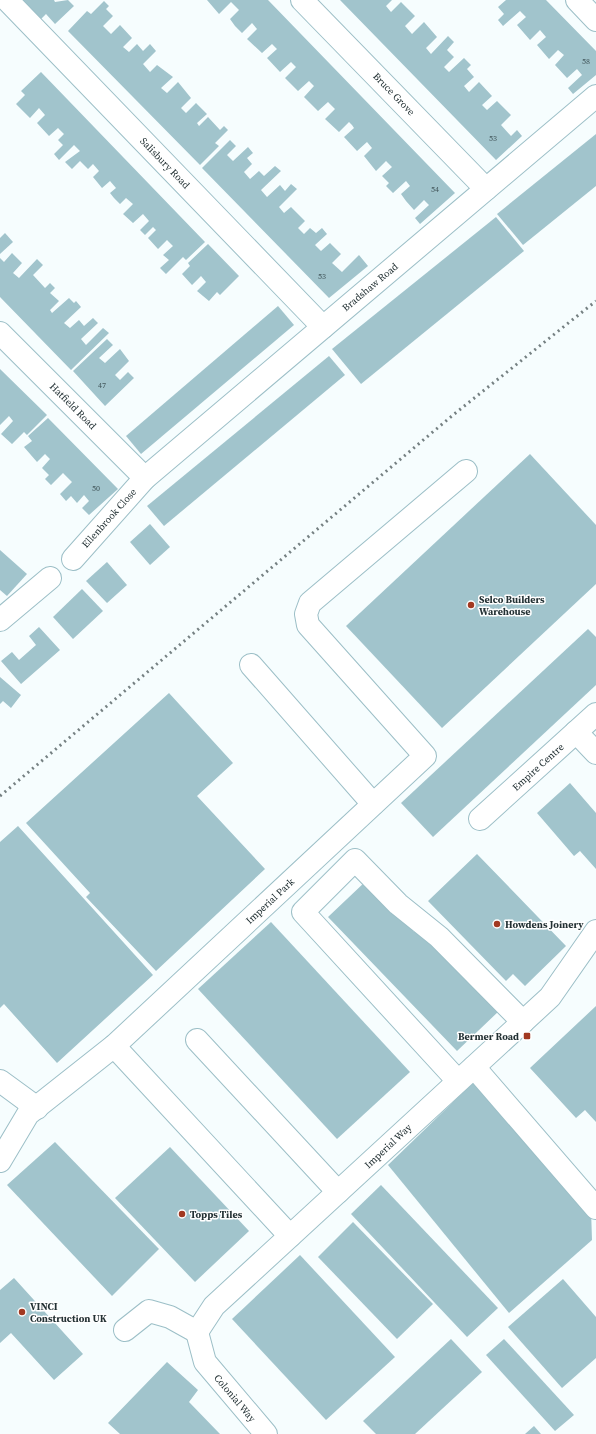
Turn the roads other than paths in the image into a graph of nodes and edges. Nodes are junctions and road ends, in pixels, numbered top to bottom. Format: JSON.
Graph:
{"nodes":[{"id":1,"x":7,"y":0,"type":"edge"},
{"id":2,"x":302,"y":0,"type":"edge"},
{"id":3,"x":577,"y":0,"type":"edge"},
{"id":4,"x":596,"y":20,"type":"edge"},
{"id":5,"x":596,"y":96,"type":"edge"},
{"id":6,"x":486,"y":189,"type":"junction"},
{"id":7,"x":323,"y":327,"type":"junction"},
{"id":8,"x":0,"y":333,"type":"edge"},
{"id":9,"x":466,"y":471,"type":"dead end"},
{"id":10,"x":146,"y":478,"type":"junction"},
{"id":11,"x":73,"y":559,"type":"dead end"},
{"id":12,"x":50,"y":578,"type":"dead end"},
{"id":13,"x":0,"y":620,"type":"edge"},
{"id":14,"x":251,"y":665,"type":"dead end"},
{"id":15,"x":596,"y":714,"type":"edge"},
{"id":16,"x":576,"y":732,"type":"junction"},
{"id":17,"x":596,"y":753,"type":"edge"},
{"id":18,"x":373,"y":804,"type":"junction"},
{"id":19,"x":480,"y":819,"type":"dead end"},
{"id":20,"x":596,"y":931,"type":"edge"},
{"id":21,"x":523,"y":1022,"type":"junction"},
{"id":22,"x":197,"y":1040,"type":"dead end"},
{"id":23,"x":114,"y":1046,"type":"junction"},
{"id":24,"x":466,"y":1074,"type":"junction"},
{"id":25,"x":0,"y":1081,"type":"edge"},
{"id":26,"x":36,"y":1108,"type":"junction"},
{"id":27,"x":0,"y":1162,"type":"edge"},
{"id":28,"x":338,"y":1192,"type":"junction"},
{"id":29,"x":596,"y":1208,"type":"edge"},
{"id":30,"x":290,"y":1236,"type":"junction"},
{"id":31,"x":125,"y":1330,"type":"dead end"},
{"id":32,"x":197,"y":1332,"type":"junction"},
{"id":33,"x":266,"y":1434,"type":"edge"}],
"edges":[{"from":1,"to":7,"type":"street","name":"Salisbury Road"},
{"from":2,"to":6,"type":"street","name":"Bruce Grove"},
{"from":3,"to":4,"type":"street"},
{"from":5,"to":6,"type":"street","name":"Bradshaw Road"},
{"from":6,"to":7,"type":"street","name":"Bradshaw Road"},
{"from":7,"to":10,"type":"street","name":"Bradshaw Road"},
{"from":8,"to":10,"type":"street","name":"Hatfield Road"},
{"from":9,"to":18,"type":"street","name":"Imperial Park"},
{"from":10,"to":11,"type":"street","name":"Ellenbrook Close"},
{"from":12,"to":13,"type":"street"},
{"from":14,"to":18,"type":"street"},
{"from":15,"to":16,"type":"street","name":"Empire Centre"},
{"from":16,"to":17,"type":"street"},
{"from":16,"to":19,"type":"street","name":"Empire Centre"},
{"from":18,"to":23,"type":"street","name":"Imperial Park"},
{"from":20,"to":21,"type":"street","name":"Imperial Way"},
{"from":21,"to":24,"type":"street","name":"Imperial Way"},
{"from":21,"to":24,"type":"street"},
{"from":22,"to":28,"type":"street"},
{"from":23,"to":26,"type":"street","name":"Imperial Park"},
{"from":23,"to":30,"type":"street"},
{"from":24,"to":28,"type":"street","name":"Imperial Way"},
{"from":24,"to":29,"type":"street"},
{"from":25,"to":26,"type":"street"},
{"from":26,"to":27,"type":"street","name":"Imperial Park"},
{"from":28,"to":30,"type":"street","name":"Imperial Way"},
{"from":30,"to":32,"type":"street","name":"Imperial Way"},
{"from":31,"to":32,"type":"street"},
{"from":32,"to":33,"type":"street","name":"Colonial Way"}]}
